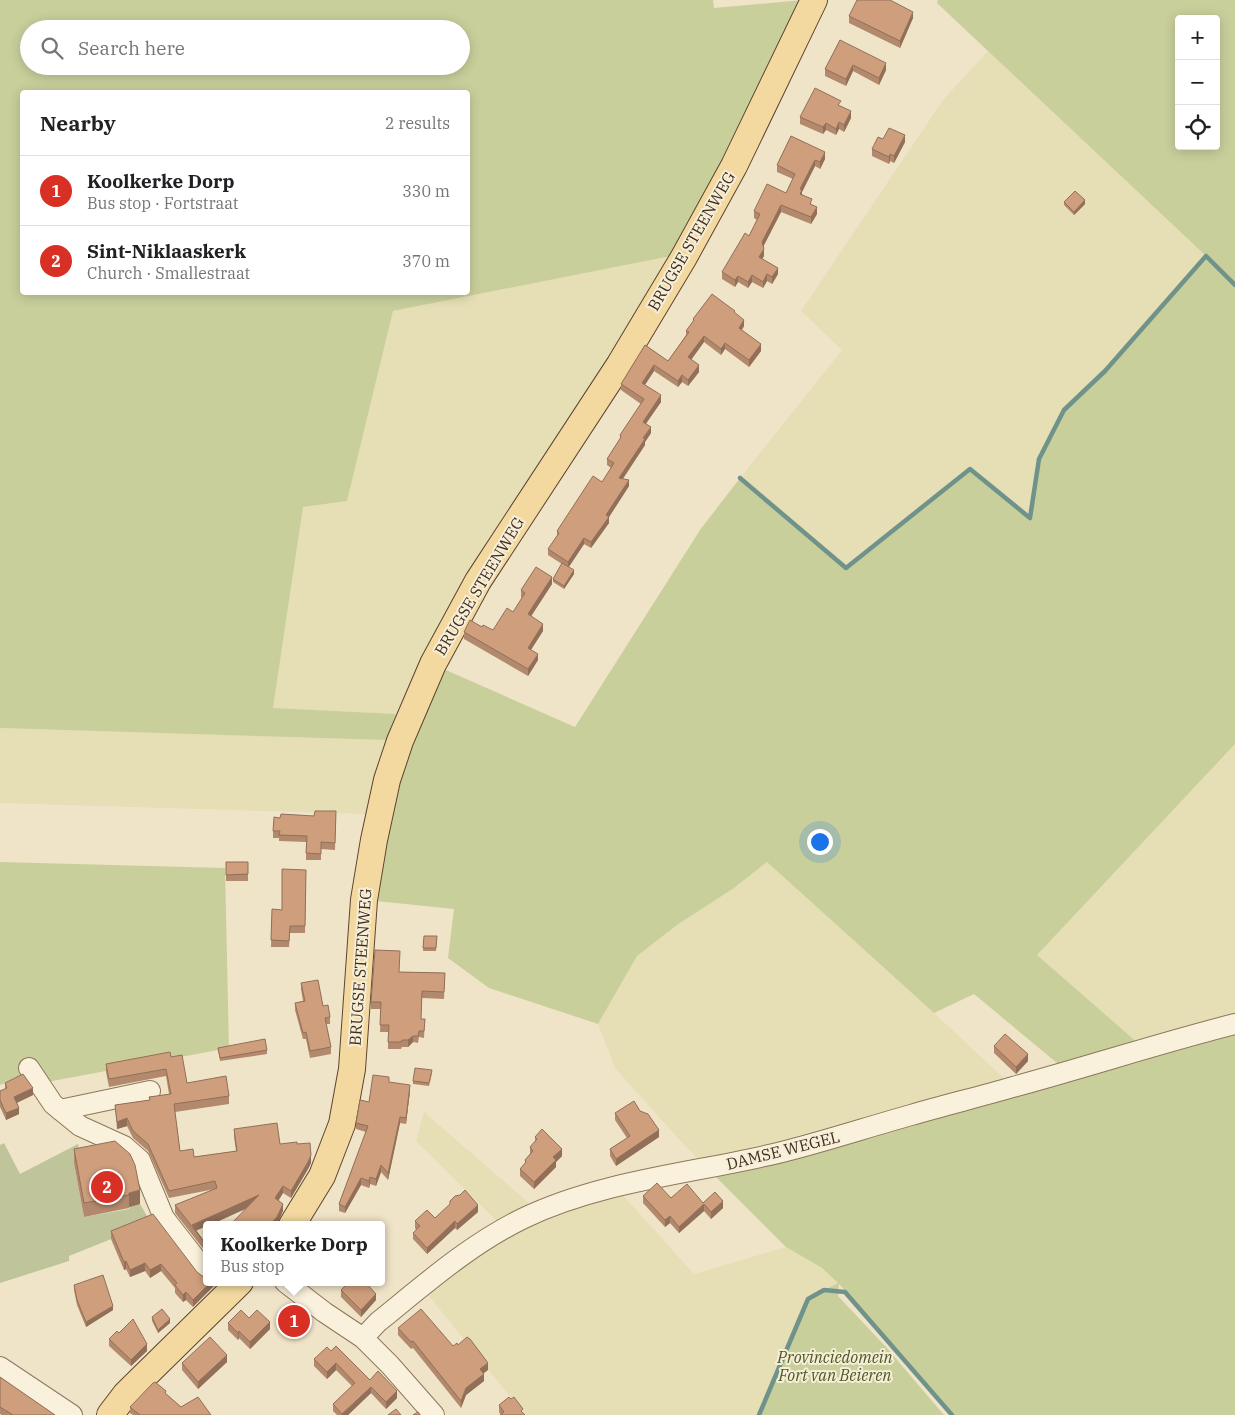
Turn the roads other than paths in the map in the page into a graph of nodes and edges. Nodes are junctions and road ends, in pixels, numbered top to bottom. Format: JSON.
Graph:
{"nodes":[{"id":1,"x":814,"y":0,"type":"edge"},
{"id":2,"x":1235,"y":1024,"type":"edge"},
{"id":3,"x":29,"y":1068,"type":"dead end"},
{"id":4,"x":150,"y":1091,"type":"dead end"},
{"id":5,"x":60,"y":1110,"type":"junction"},
{"id":6,"x":294,"y":1221,"type":"edge"},
{"id":7,"x":203,"y":1268,"type":"edge"},
{"id":8,"x":228,"y":1286,"type":"edge"},
{"id":9,"x":290,"y":1286,"type":"edge"},
{"id":10,"x":363,"y":1338,"type":"junction"},
{"id":11,"x":0,"y":1367,"type":"edge"},
{"id":12,"x":72,"y":1415,"type":"edge"},
{"id":13,"x":110,"y":1415,"type":"edge"},
{"id":14,"x":434,"y":1415,"type":"edge"}],
"edges":[{"from":1,"to":6,"type":"main road","name":"BRUGSE STEENWEG"},
{"from":2,"to":10,"type":"street","name":"DAMSE WEGEL"},
{"from":3,"to":5,"type":"street"},
{"from":4,"to":5,"type":"street"},
{"from":5,"to":7,"type":"street"},
{"from":8,"to":13,"type":"main road"},
{"from":9,"to":10,"type":"street"},
{"from":10,"to":14,"type":"street"},
{"from":11,"to":12,"type":"street"}]}
